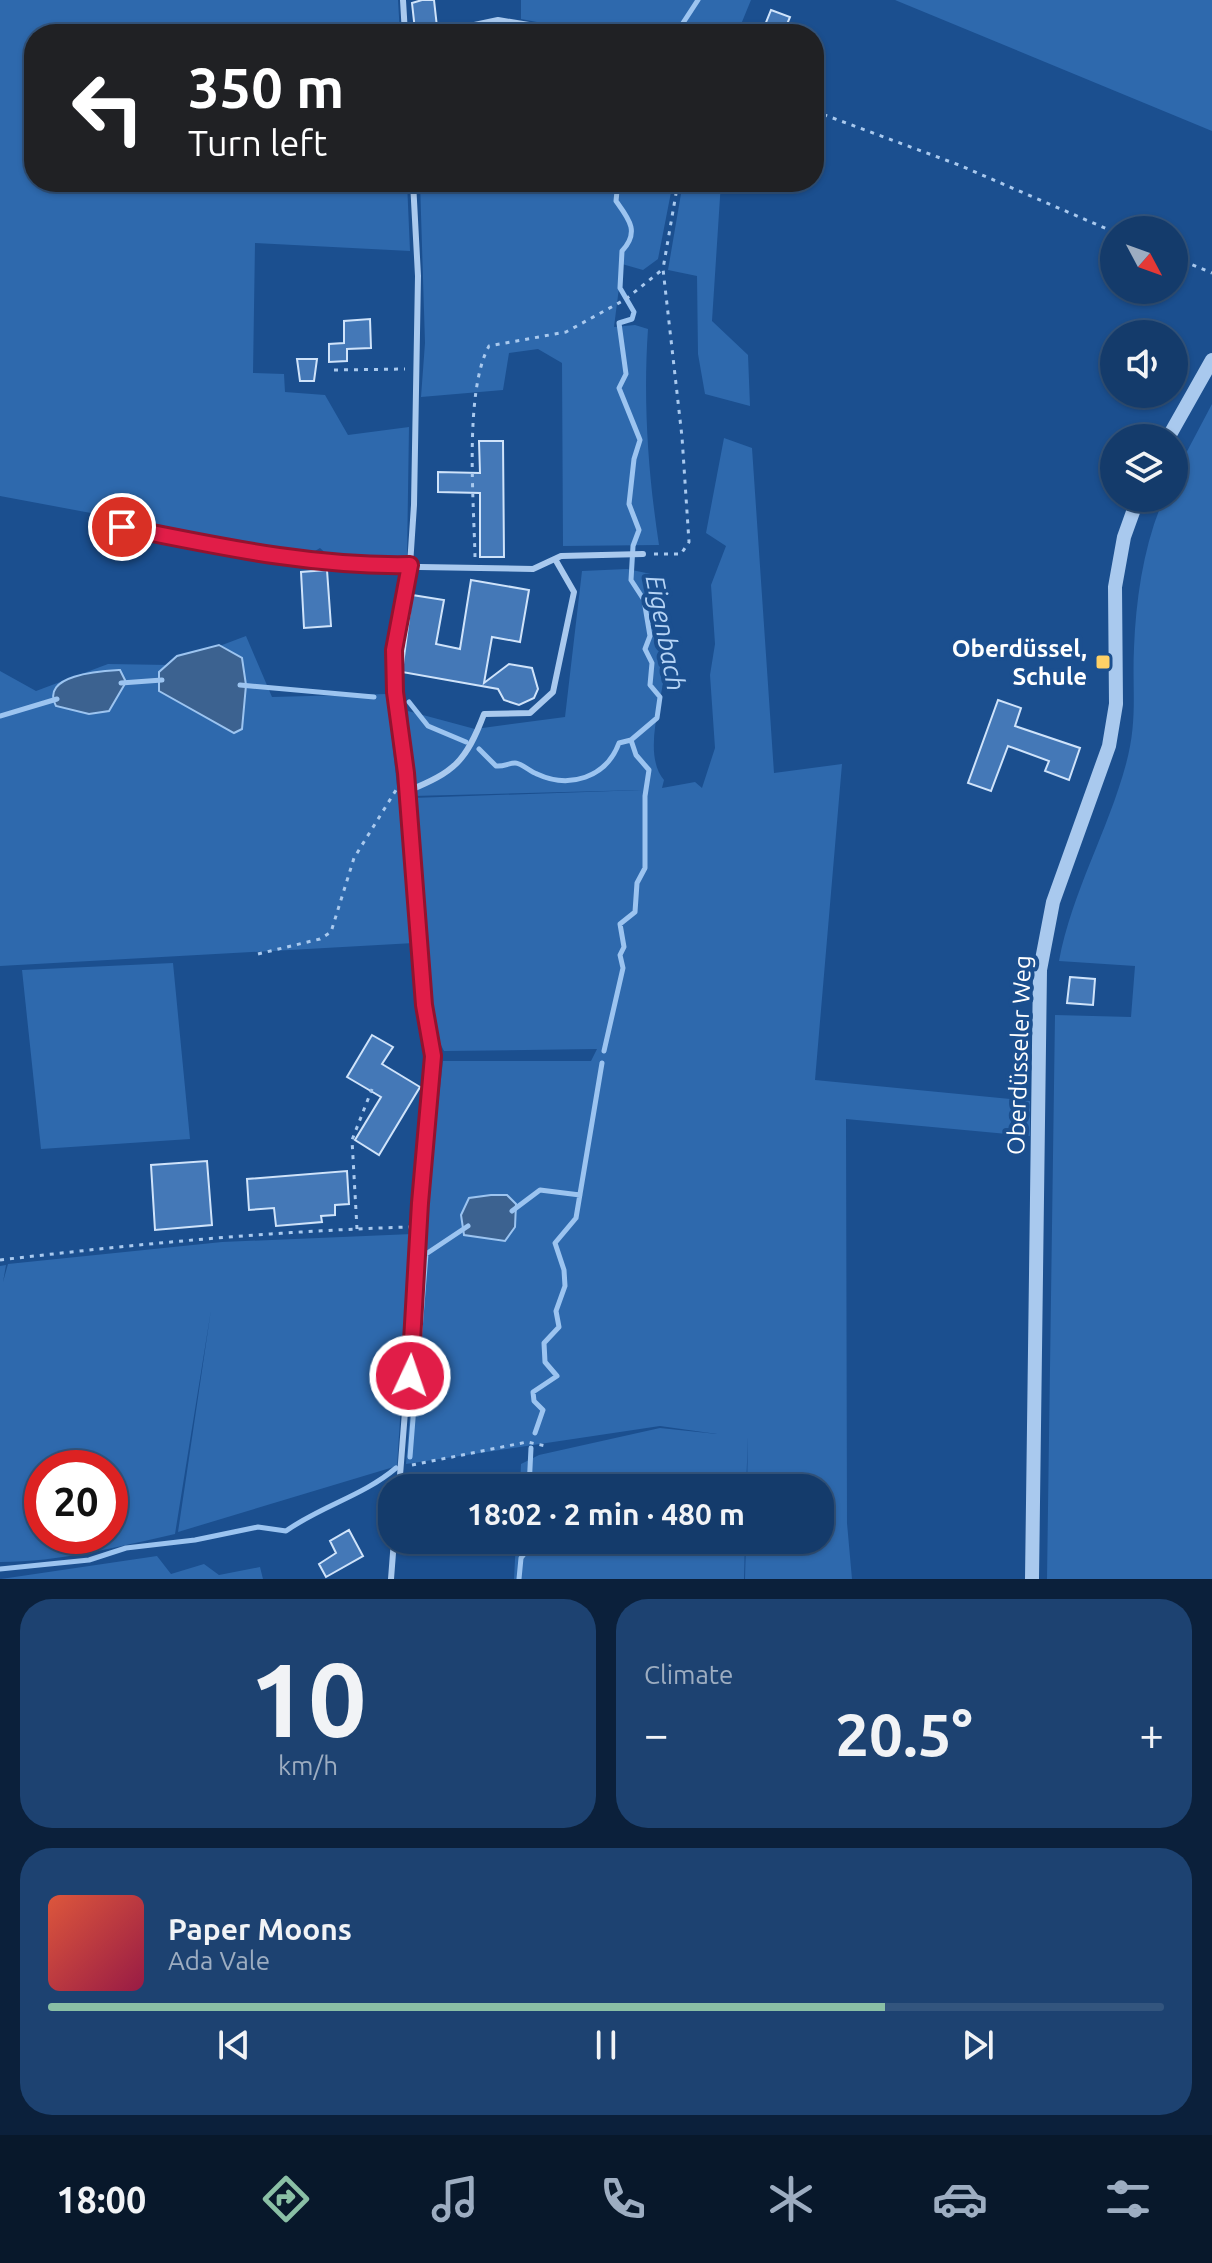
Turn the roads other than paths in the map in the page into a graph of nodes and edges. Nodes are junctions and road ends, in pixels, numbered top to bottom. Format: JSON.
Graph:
{"nodes":[{"id":1,"x":403,"y":0,"type":"edge"},
{"id":2,"x":404,"y":24,"type":"edge"},
{"id":3,"x":479,"y":24,"type":"edge"},
{"id":4,"x":523,"y":24,"type":"edge"},
{"id":5,"x":414,"y":192,"type":"edge"},
{"id":6,"x":1212,"y":360,"type":"edge"},
{"id":7,"x":1176,"y":424,"type":"edge"},
{"id":8,"x":1133,"y":512,"type":"edge"},
{"id":9,"x":95,"y":521,"type":"dead end"},
{"id":10,"x":643,"y":554,"type":"road end"},
{"id":11,"x":555,"y":559,"type":"junction"},
{"id":12,"x":410,"y":565,"type":"junction"},
{"id":13,"x":408,"y":791,"type":"junction"},
{"id":14,"x":400,"y":1474,"type":"edge"},
{"id":15,"x":393,"y":1554,"type":"edge"},
{"id":16,"x":391,"y":1579,"type":"edge"},
{"id":17,"x":1032,"y":1579,"type":"edge"}],
"edges":[{"from":1,"to":2,"type":"lane"},
{"from":3,"to":4,"type":"lane"},
{"from":5,"to":12,"type":"lane"},
{"from":6,"to":7,"type":"street"},
{"from":8,"to":17,"type":"street","name":"Oberdüsseler Weg"},
{"from":9,"to":12,"type":"lane"},
{"from":10,"to":11,"type":"lane"},
{"from":11,"to":12,"type":"lane"},
{"from":11,"to":13,"type":"lane"},
{"from":12,"to":13,"type":"lane"},
{"from":13,"to":14,"type":"lane"},
{"from":15,"to":16,"type":"lane"}]}
